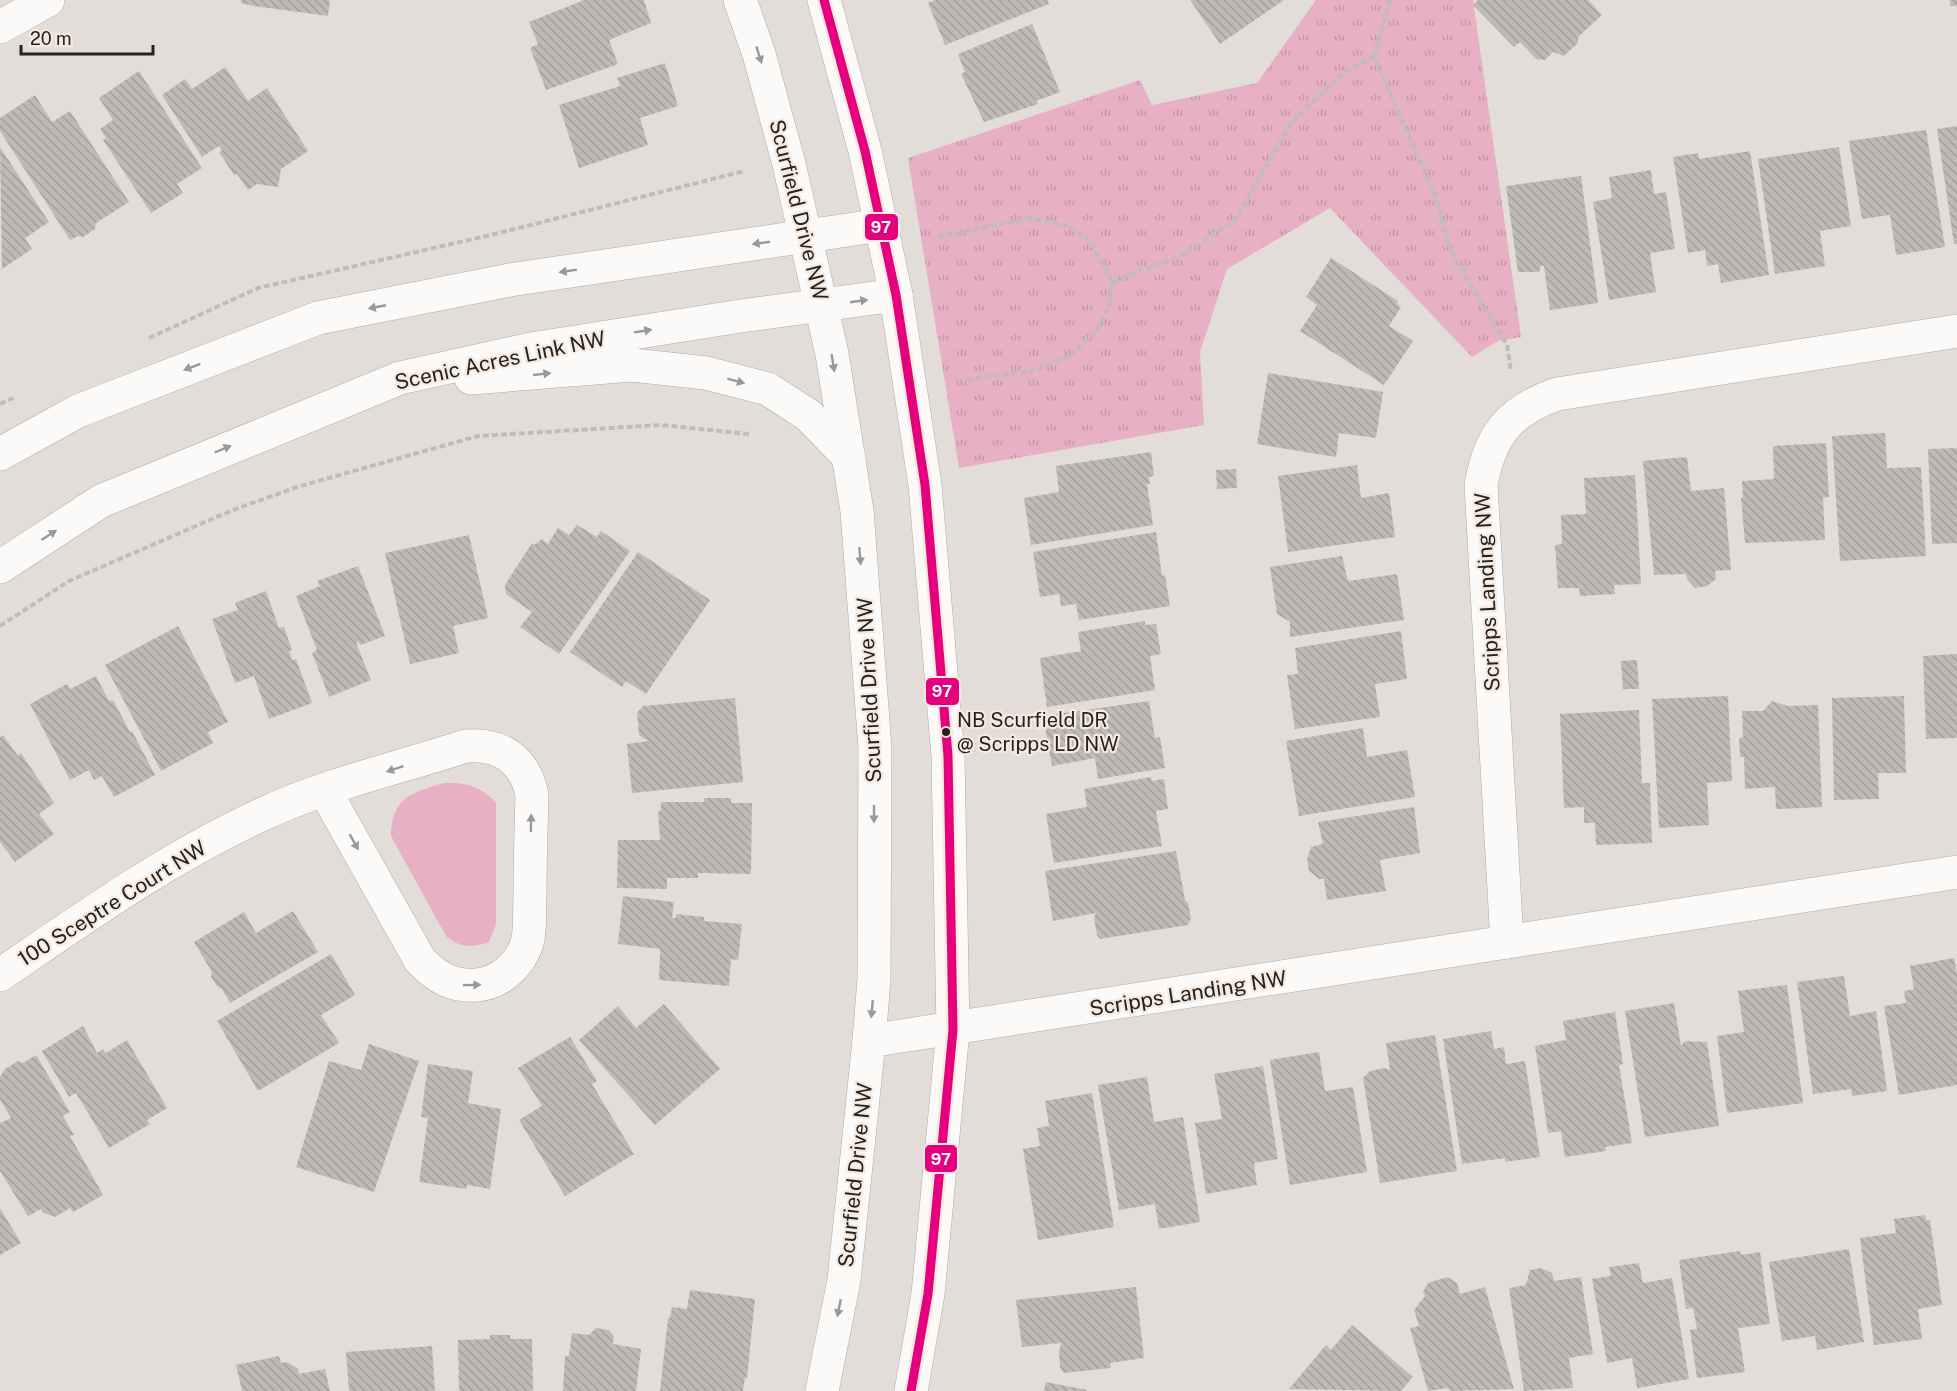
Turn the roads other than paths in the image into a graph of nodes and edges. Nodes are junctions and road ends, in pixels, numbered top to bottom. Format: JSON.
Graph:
{"nodes":[{"id":1,"x":48,"y":0,"type":"edge"},
{"id":2,"x":740,"y":0,"type":"edge"},
{"id":3,"x":824,"y":0,"type":"edge"},
{"id":4,"x":0,"y":27,"type":"edge"},
{"id":5,"x":881,"y":225,"type":"junction"},
{"id":6,"x":807,"y":237,"type":"junction"},
{"id":7,"x":896,"y":295,"type":"junction"},
{"id":8,"x":822,"y":306,"type":"junction"},
{"id":9,"x":1957,"y":331,"type":"edge"},
{"id":10,"x":400,"y":378,"type":"junction"},
{"id":11,"x":0,"y":454,"type":"edge"},
{"id":12,"x":849,"y":457,"type":"junction"},
{"id":13,"x":0,"y":567,"type":"edge"},
{"id":14,"x":325,"y":791,"type":"junction"},
{"id":15,"x":1957,"y":872,"type":"edge"},
{"id":16,"x":1507,"y":942,"type":"junction"},
{"id":17,"x":0,"y":975,"type":"edge"},
{"id":18,"x":953,"y":1030,"type":"junction"},
{"id":19,"x":869,"y":1041,"type":"junction"},
{"id":20,"x":822,"y":1391,"type":"edge"},
{"id":21,"x":911,"y":1391,"type":"edge"}],
"edges":[{"from":1,"to":4,"type":"street"},
{"from":2,"to":6,"type":"street","name":"Scurfield Drive NW","one_way":true},
{"from":3,"to":5,"type":"street"},
{"from":5,"to":6,"type":"street"},
{"from":5,"to":7,"type":"street"},
{"from":6,"to":8,"type":"street","name":"Scurfield Drive NW"},
{"from":6,"to":11,"type":"street","one_way":true},
{"from":8,"to":7,"type":"street","name":"Scenic Acres Link NW","one_way":true},
{"from":7,"to":18,"type":"street"},
{"from":10,"to":8,"type":"street","name":"Scenic Acres Link NW","one_way":true},
{"from":8,"to":12,"type":"street","name":"Scurfield Drive NW","one_way":true},
{"from":9,"to":16,"type":"street","name":"Scripps Landing NW"},
{"from":10,"to":12,"type":"street","one_way":true},
{"from":13,"to":10,"type":"street","name":"Scenic Acres Link NW","one_way":true},
{"from":12,"to":19,"type":"street","name":"Scurfield Drive NW","one_way":true},
{"from":14,"to":14,"type":"street","name":"100 Sceptre Court NW","one_way":true},
{"from":14,"to":17,"type":"street","name":"100 Sceptre Court NW"},
{"from":15,"to":16,"type":"street","name":"Scripps Landing NW"},
{"from":16,"to":18,"type":"street","name":"Scripps Landing NW"},
{"from":18,"to":19,"type":"street","name":"Scripps Landing NW"},
{"from":18,"to":21,"type":"street"},
{"from":19,"to":20,"type":"street","name":"Scurfield Drive NW","one_way":true}]}
